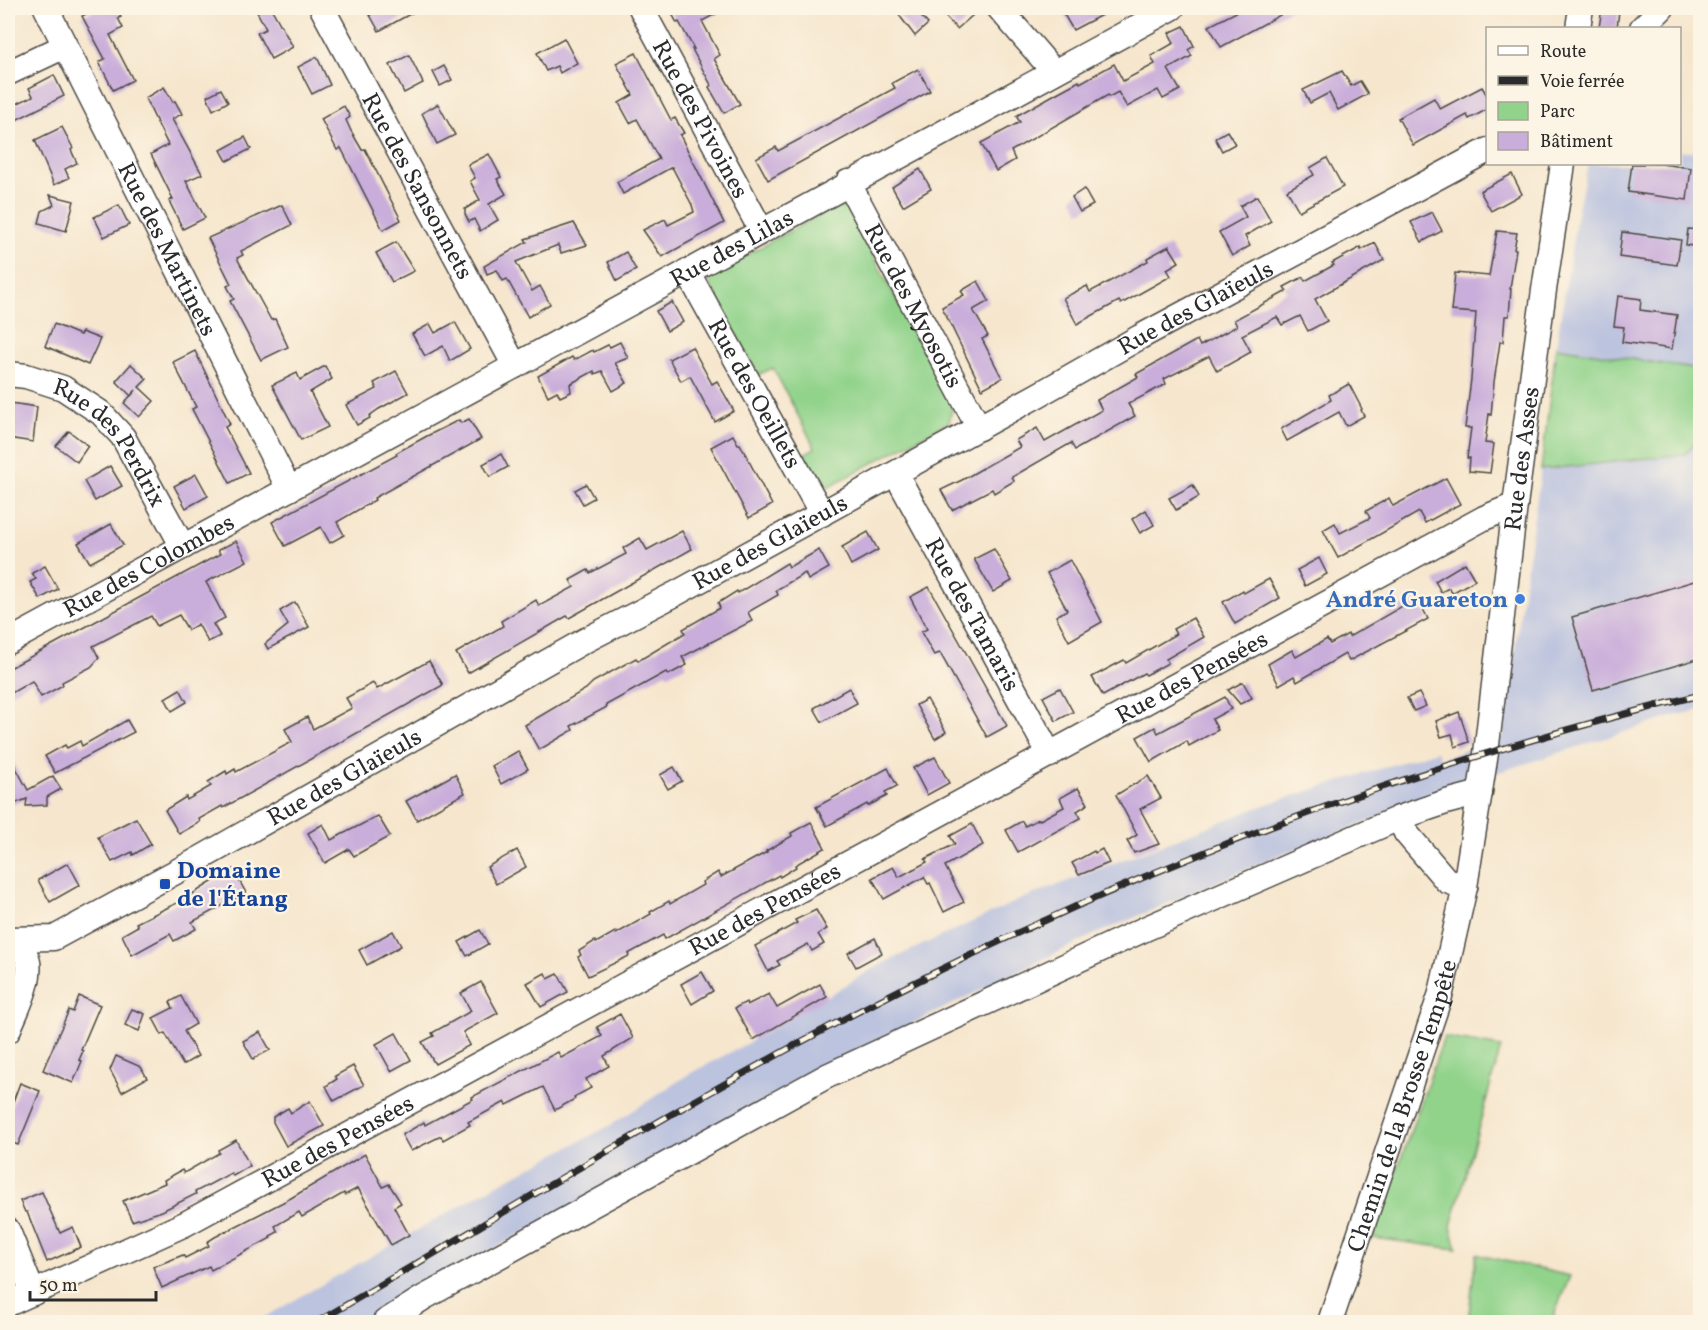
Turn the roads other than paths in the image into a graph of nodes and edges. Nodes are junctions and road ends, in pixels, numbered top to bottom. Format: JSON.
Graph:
{"nodes":[{"id":1,"x":46,"y":8,"type":"edge"},
{"id":2,"x":322,"y":8,"type":"edge"},
{"id":3,"x":641,"y":8,"type":"edge"},
{"id":4,"x":999,"y":8,"type":"edge"},
{"id":5,"x":1172,"y":8,"type":"edge"},
{"id":6,"x":1581,"y":8,"type":"edge"},
{"id":7,"x":1662,"y":8,"type":"edge"},
{"id":8,"x":1578,"y":27,"type":"edge"},
{"id":9,"x":1642,"y":27,"type":"edge"},
{"id":10,"x":65,"y":46,"type":"junction"},
{"id":11,"x":1054,"y":72,"type":"junction"},
{"id":12,"x":8,"y":73,"type":"edge"},
{"id":13,"x":1486,"y":151,"type":"edge"},
{"id":14,"x":1563,"y":165,"type":"edge"},
{"id":15,"x":848,"y":183,"type":"junction"},
{"id":16,"x":761,"y":230,"type":"junction"},
{"id":17,"x":687,"y":271,"type":"junction"},
{"id":18,"x":515,"y":366,"type":"junction"},
{"id":19,"x":8,"y":374,"type":"edge"},
{"id":20,"x":979,"y":428,"type":"junction"},
{"id":21,"x":896,"y":474,"type":"junction"},
{"id":22,"x":290,"y":489,"type":"junction"},
{"id":23,"x":1515,"y":504,"type":"junction"},
{"id":24,"x":822,"y":514,"type":"junction"},
{"id":25,"x":183,"y":547,"type":"junction"},
{"id":26,"x":8,"y":642,"type":"edge"},
{"id":27,"x":1050,"y":755,"type":"junction"},
{"id":28,"x":1480,"y":793,"type":"junction"},
{"id":29,"x":1399,"y":818,"type":"junction"},
{"id":30,"x":1466,"y":887,"type":"junction"},
{"id":31,"x":54,"y":938,"type":"junction"},
{"id":32,"x":8,"y":939,"type":"edge"},
{"id":33,"x":28,"y":980,"type":"junction"},
{"id":34,"x":8,"y":1031,"type":"edge"},
{"id":35,"x":8,"y":1231,"type":"edge"},
{"id":36,"x":33,"y":1293,"type":"junction"},
{"id":37,"x":8,"y":1304,"type":"edge"},
{"id":38,"x":385,"y":1323,"type":"edge"},
{"id":39,"x":1330,"y":1323,"type":"edge"}],
"edges":[{"from":1,"to":10,"type":"street","name":"Rue des Martinets"},
{"from":2,"to":18,"type":"street","name":"Rue des Sansonnets"},
{"from":3,"to":16,"type":"street","name":"Rue des Pivoines"},
{"from":4,"to":11,"type":"street"},
{"from":5,"to":11,"type":"street","name":"Rue des Lilas"},
{"from":6,"to":8,"type":"street"},
{"from":7,"to":9,"type":"street"},
{"from":10,"to":12,"type":"street"},
{"from":10,"to":22,"type":"street","name":"Rue des Martinets"},
{"from":11,"to":15,"type":"street","name":"Rue des Lilas"},
{"from":13,"to":20,"type":"street","name":"Rue des Glaïeuls"},
{"from":14,"to":23,"type":"street","name":"Rue des Asses"},
{"from":15,"to":16,"type":"street","name":"Rue des Lilas"},
{"from":15,"to":20,"type":"street","name":"Rue des Myosotis"},
{"from":16,"to":17,"type":"street","name":"Rue des Lilas"},
{"from":17,"to":18,"type":"street","name":"Rue des Lilas"},
{"from":17,"to":24,"type":"street","name":"Rue des Oeillets"},
{"from":18,"to":22,"type":"street","name":"Rue des Lilas"},
{"from":19,"to":25,"type":"street","name":"Rue des Perdrix"},
{"from":20,"to":21,"type":"street","name":"Rue des Glaïeuls"},
{"from":21,"to":24,"type":"street","name":"Rue des Glaïeuls"},
{"from":21,"to":27,"type":"street","name":"Rue des Tamaris"},
{"from":22,"to":25,"type":"street","name":"Rue des Colombes"},
{"from":23,"to":27,"type":"street","name":"Rue des Pensées"},
{"from":23,"to":28,"type":"street","name":"Rue des Asses"},
{"from":24,"to":31,"type":"street","name":"Rue des Glaïeuls"},
{"from":25,"to":26,"type":"street","name":"Rue des Colombes"},
{"from":27,"to":36,"type":"street","name":"Rue des Pensées"},
{"from":28,"to":29,"type":"street"},
{"from":28,"to":30,"type":"street","name":"Chemin de la Brosse Tempête"},
{"from":29,"to":30,"type":"street"},
{"from":29,"to":38,"type":"street"},
{"from":30,"to":39,"type":"street","name":"Chemin de la Brosse Tempête"},
{"from":31,"to":32,"type":"street","name":"Rue des Glaïeuls"},
{"from":31,"to":33,"type":"street","name":"Rue des Glaïeuls"},
{"from":32,"to":33,"type":"street"},
{"from":33,"to":34,"type":"street","name":"Rue des Glaïeuls"},
{"from":35,"to":36,"type":"street"},
{"from":36,"to":37,"type":"street","name":"Rue des Pensées"}]}
